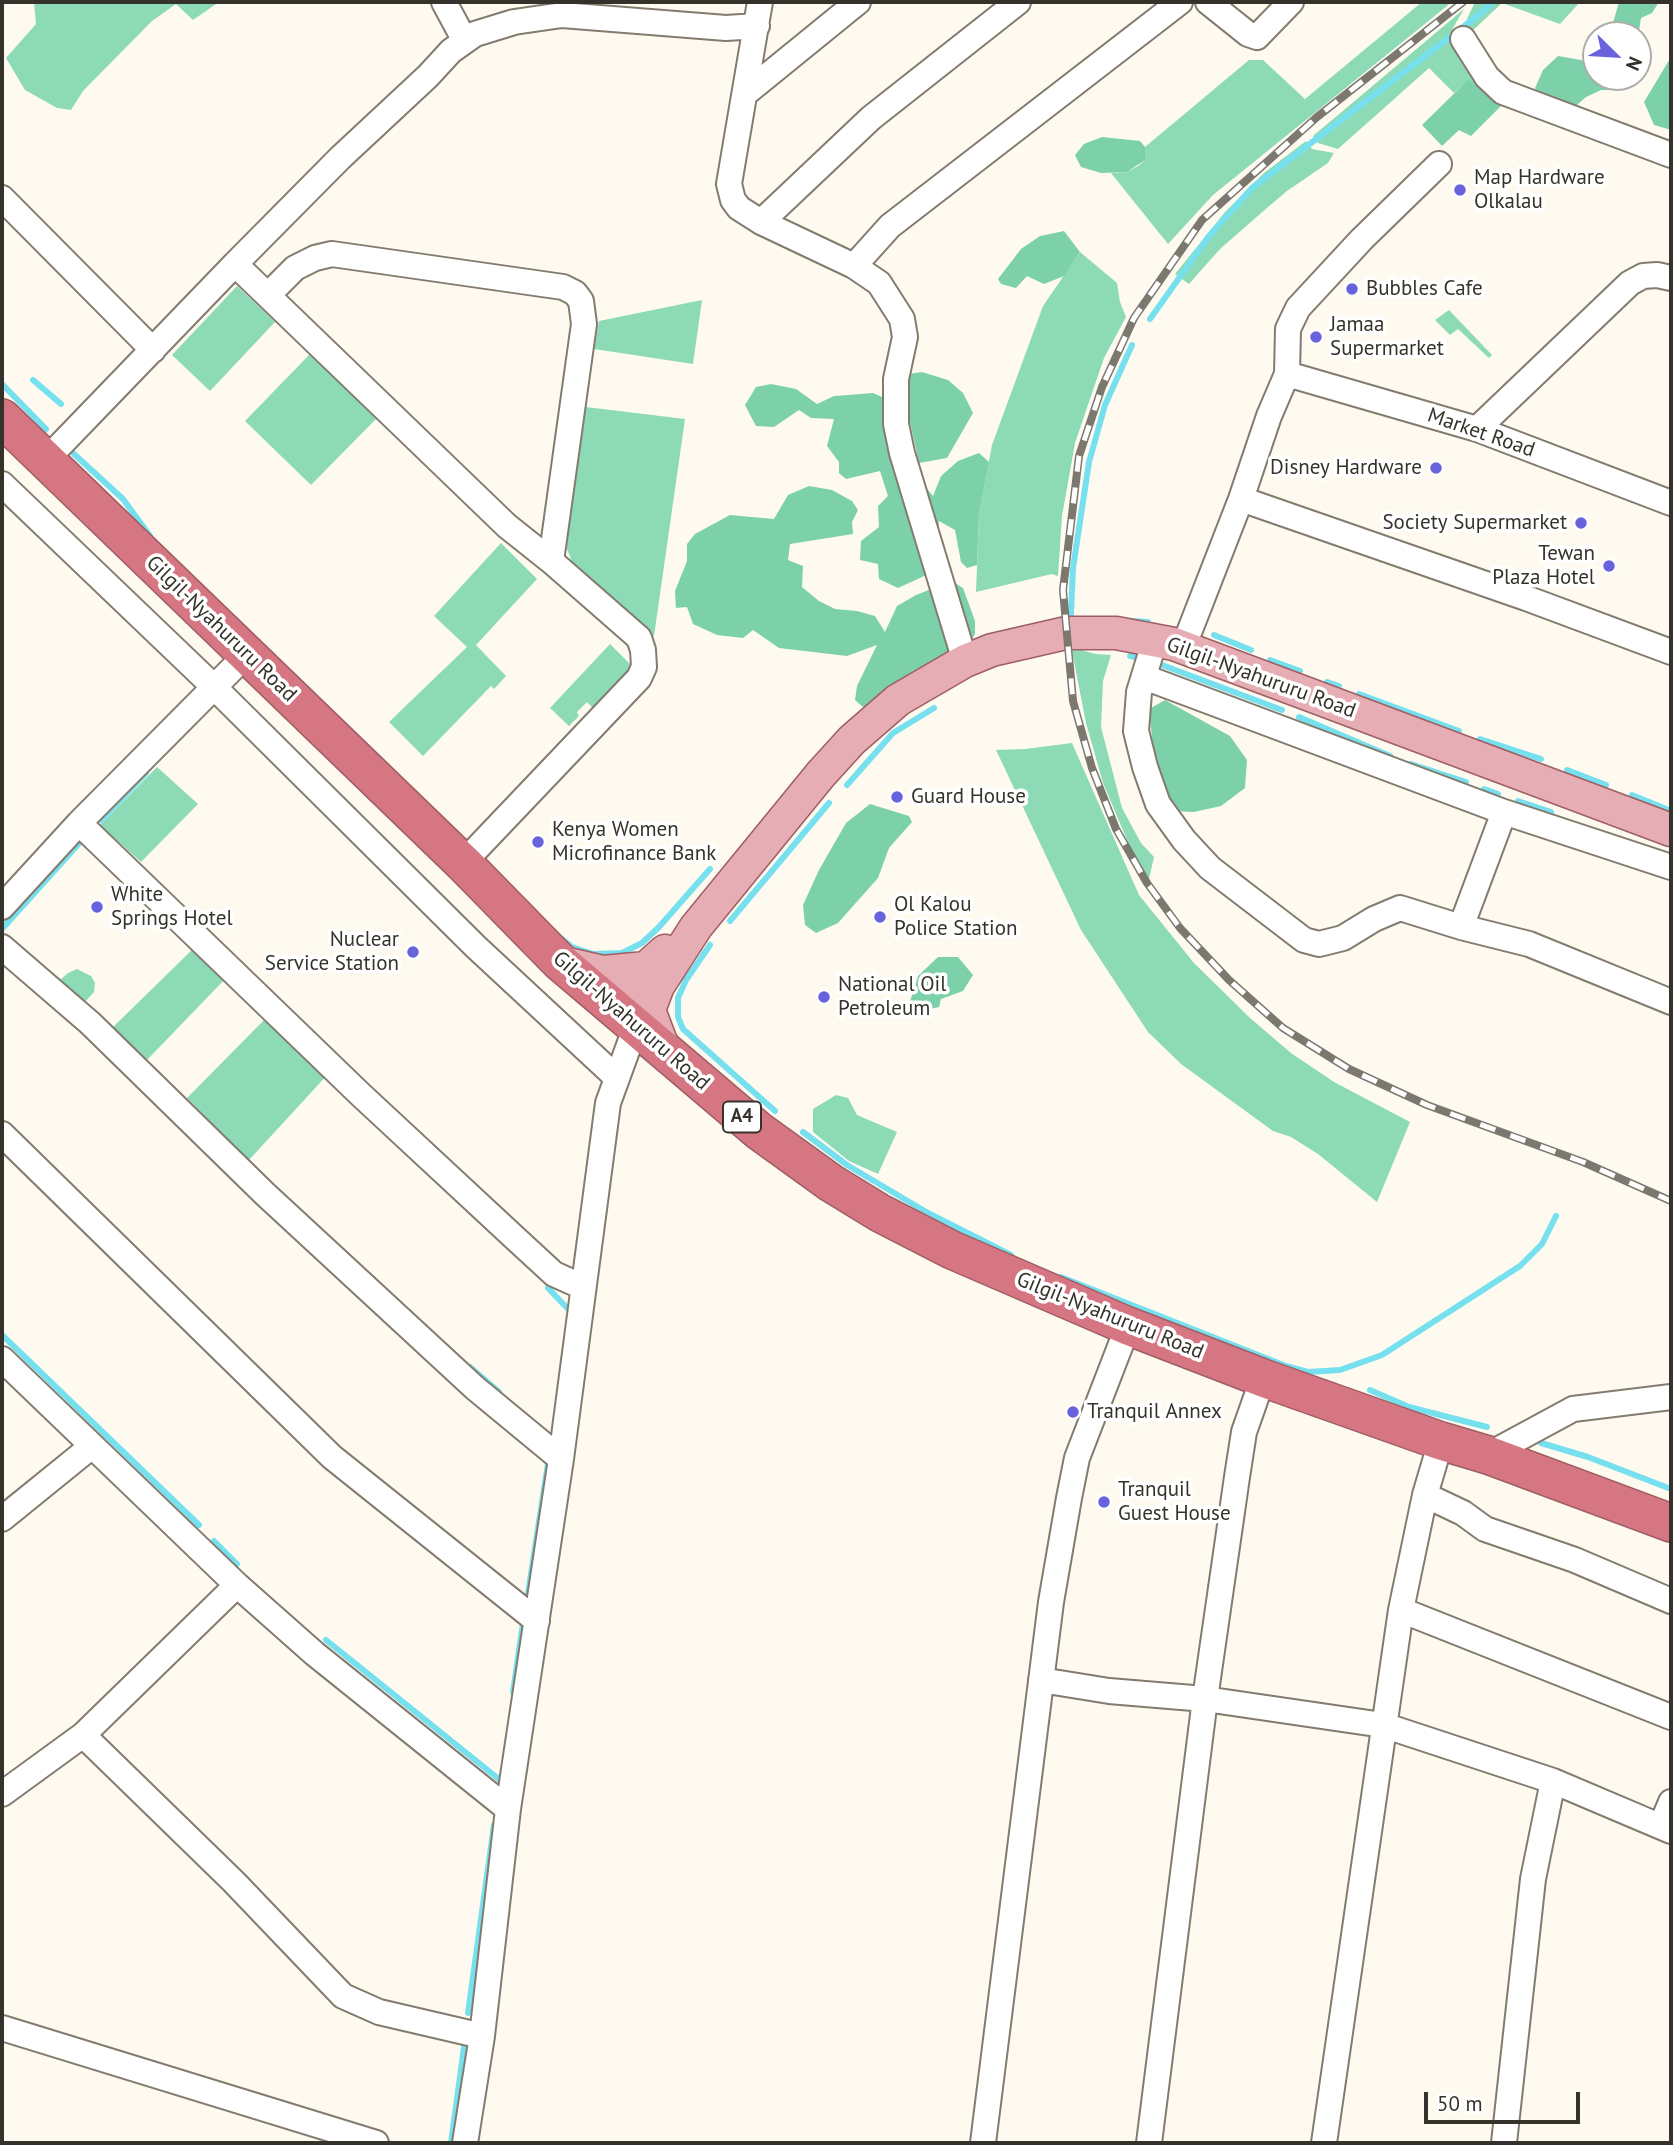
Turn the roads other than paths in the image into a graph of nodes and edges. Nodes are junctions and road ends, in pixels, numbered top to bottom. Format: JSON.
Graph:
{"nodes":[{"id":1,"x":444,"y":2,"type":"edge"},
{"id":2,"x":858,"y":2,"type":"edge"},
{"id":3,"x":1018,"y":2,"type":"edge"},
{"id":4,"x":1180,"y":2,"type":"edge"},
{"id":5,"x":1208,"y":2,"type":"edge"},
{"id":6,"x":1292,"y":2,"type":"edge"},
{"id":7,"x":759,"y":14,"type":"edge"},
{"id":8,"x":1463,"y":39,"type":"dead end"},
{"id":9,"x":466,"y":41,"type":"junction"},
{"id":10,"x":746,"y":93,"type":"junction"},
{"id":11,"x":1671,"y":155,"type":"edge"},
{"id":12,"x":1439,"y":164,"type":"dead end"},
{"id":13,"x":2,"y":198,"type":"edge"},
{"id":14,"x":761,"y":222,"type":"junction"},
{"id":15,"x":235,"y":264,"type":"junction"},
{"id":16,"x":854,"y":266,"type":"junction"},
{"id":17,"x":1671,"y":278,"type":"edge"},
{"id":18,"x":268,"y":295,"type":"junction"},
{"id":19,"x":153,"y":350,"type":"junction"},
{"id":20,"x":1287,"y":374,"type":"junction"},
{"id":21,"x":2,"y":418,"type":"edge"},
{"id":22,"x":1477,"y":429,"type":"junction"},
{"id":23,"x":46,"y":460,"type":"junction"},
{"id":24,"x":2,"y":484,"type":"edge"},
{"id":25,"x":1241,"y":499,"type":"junction"},
{"id":26,"x":1671,"y":503,"type":"edge"},
{"id":27,"x":551,"y":561,"type":"junction"},
{"id":28,"x":1169,"y":644,"type":"junction"},
{"id":29,"x":1671,"y":652,"type":"edge"},
{"id":30,"x":247,"y":654,"type":"junction"},
{"id":31,"x":965,"y":661,"type":"junction"},
{"id":32,"x":1144,"y":677,"type":"junction"},
{"id":33,"x":213,"y":686,"type":"junction"},
{"id":34,"x":1504,"y":811,"type":"junction"},
{"id":35,"x":79,"y":823,"type":"junction"},
{"id":36,"x":1671,"y":830,"type":"edge"},
{"id":37,"x":463,"y":863,"type":"junction"},
{"id":38,"x":1671,"y":867,"type":"edge"},
{"id":39,"x":2,"y":907,"type":"edge"},
{"id":40,"x":696,"y":927,"type":"junction"},
{"id":41,"x":1461,"y":927,"type":"junction"},
{"id":42,"x":2,"y":947,"type":"edge"},
{"id":43,"x":560,"y":962,"type":"junction"},
{"id":44,"x":646,"y":968,"type":"junction"},
{"id":45,"x":1671,"y":1002,"type":"edge"},
{"id":46,"x":626,"y":1018,"type":"junction"},
{"id":47,"x":664,"y":1050,"type":"junction"},
{"id":48,"x":616,"y":1077,"type":"junction"},
{"id":49,"x":2,"y":1134,"type":"edge"},
{"id":50,"x":583,"y":1287,"type":"junction"},
{"id":51,"x":1128,"y":1326,"type":"junction"},
{"id":52,"x":2,"y":1359,"type":"edge"},
{"id":53,"x":1263,"y":1378,"type":"junction"},
{"id":54,"x":1671,"y":1396,"type":"edge"},
{"id":55,"x":1441,"y":1441,"type":"junction"},
{"id":56,"x":92,"y":1446,"type":"junction"},
{"id":57,"x":1488,"y":1455,"type":"junction"},
{"id":58,"x":561,"y":1459,"type":"junction"},
{"id":59,"x":1425,"y":1495,"type":"junction"},
{"id":60,"x":2,"y":1519,"type":"edge"},
{"id":61,"x":1671,"y":1523,"type":"edge"},
{"id":62,"x":237,"y":1585,"type":"junction"},
{"id":63,"x":1671,"y":1601,"type":"edge"},
{"id":64,"x":1401,"y":1610,"type":"junction"},
{"id":65,"x":537,"y":1621,"type":"junction"},
{"id":66,"x":1041,"y":1680,"type":"junction"},
{"id":67,"x":1205,"y":1699,"type":"junction"},
{"id":68,"x":1671,"y":1717,"type":"edge"},
{"id":69,"x":1383,"y":1725,"type":"junction"},
{"id":70,"x":83,"y":1735,"type":"junction"},
{"id":71,"x":1553,"y":1781,"type":"junction"},
{"id":72,"x":5,"y":1785,"type":"edge"},
{"id":73,"x":1671,"y":1802,"type":"edge"},
{"id":74,"x":508,"y":1809,"type":"junction"},
{"id":75,"x":1666,"y":1828,"type":"edge"},
{"id":76,"x":2,"y":2028,"type":"edge"},
{"id":77,"x":482,"y":2036,"type":"junction"},
{"id":78,"x":376,"y":2143,"type":"edge"},
{"id":79,"x":464,"y":2143,"type":"edge"},
{"id":80,"x":983,"y":2143,"type":"edge"},
{"id":81,"x":1149,"y":2143,"type":"edge"},
{"id":82,"x":1324,"y":2143,"type":"edge"},
{"id":83,"x":1504,"y":2143,"type":"edge"}],
"edges":[{"from":1,"to":9,"type":"street"},
{"from":2,"to":10,"type":"street"},
{"from":3,"to":14,"type":"street"},
{"from":4,"to":16,"type":"street"},
{"from":5,"to":6,"type":"street"},
{"from":7,"to":9,"type":"street"},
{"from":7,"to":10,"type":"street"},
{"from":8,"to":11,"type":"street"},
{"from":9,"to":15,"type":"street"},
{"from":10,"to":14,"type":"street"},
{"from":12,"to":20,"type":"street"},
{"from":13,"to":19,"type":"street"},
{"from":14,"to":16,"type":"street"},
{"from":15,"to":18,"type":"street"},
{"from":15,"to":19,"type":"street"},
{"from":16,"to":31,"type":"street"},
{"from":17,"to":22,"type":"street"},
{"from":18,"to":27,"type":"street"},
{"from":18,"to":27,"type":"street"},
{"from":19,"to":23,"type":"street"},
{"from":20,"to":22,"type":"street","name":"Market Road"},
{"from":20,"to":25,"type":"street"},
{"from":21,"to":23,"type":"highway","name":"Gilgil-Nyahururu Road","number":"A4"},
{"from":22,"to":26,"type":"street","name":"Market Road"},
{"from":23,"to":30,"type":"highway","name":"Gilgil-Nyahururu Road","number":"A4"},
{"from":24,"to":33,"type":"street"},
{"from":25,"to":28,"type":"street"},
{"from":25,"to":29,"type":"street"},
{"from":27,"to":37,"type":"street"},
{"from":28,"to":31,"type":"main road","name":"Gilgil-Nyahururu Road"},
{"from":28,"to":32,"type":"street"},
{"from":28,"to":36,"type":"main road","name":"Gilgil-Nyahururu Road"},
{"from":30,"to":33,"type":"street"},
{"from":30,"to":37,"type":"highway","name":"Gilgil-Nyahururu Road","number":"A4"},
{"from":31,"to":40,"type":"main road","name":"Gilgil-Nyahururu Road"},
{"from":32,"to":34,"type":"street"},
{"from":32,"to":41,"type":"street"},
{"from":33,"to":35,"type":"street"},
{"from":33,"to":48,"type":"street"},
{"from":34,"to":38,"type":"street"},
{"from":34,"to":41,"type":"street"},
{"from":35,"to":39,"type":"street"},
{"from":35,"to":50,"type":"street"},
{"from":37,"to":43,"type":"highway","name":"Gilgil-Nyahururu Road","number":"A4"},
{"from":40,"to":44,"type":"main road"},
{"from":40,"to":47,"type":"main road"},
{"from":41,"to":45,"type":"street"},
{"from":42,"to":58,"type":"street"},
{"from":43,"to":44,"type":"main road"},
{"from":43,"to":46,"type":"highway","name":"Gilgil-Nyahururu Road","number":"A4"},
{"from":44,"to":46,"type":"main road"},
{"from":46,"to":47,"type":"highway","name":"Gilgil-Nyahururu Road","number":"A4"},
{"from":46,"to":48,"type":"street"},
{"from":47,"to":51,"type":"highway","name":"Gilgil-Nyahururu Road","number":"A4"},
{"from":48,"to":50,"type":"street"},
{"from":49,"to":65,"type":"street"},
{"from":50,"to":58,"type":"street"},
{"from":51,"to":53,"type":"highway","name":"Gilgil-Nyahururu Road","number":"A4"},
{"from":51,"to":66,"type":"street"},
{"from":52,"to":56,"type":"street"},
{"from":53,"to":55,"type":"highway","name":"Gilgil-Nyahururu Road","number":"A4"},
{"from":53,"to":67,"type":"street"},
{"from":54,"to":57,"type":"street"},
{"from":55,"to":57,"type":"highway","name":"Gilgil-Nyahururu Road","number":"A4"},
{"from":55,"to":59,"type":"street"},
{"from":56,"to":60,"type":"street"},
{"from":56,"to":62,"type":"street"},
{"from":57,"to":61,"type":"highway","name":"Gilgil-Nyahururu Road","number":"A4"},
{"from":58,"to":65,"type":"street"},
{"from":59,"to":63,"type":"street"},
{"from":59,"to":64,"type":"street"},
{"from":62,"to":70,"type":"street"},
{"from":62,"to":74,"type":"street"},
{"from":64,"to":68,"type":"street"},
{"from":64,"to":69,"type":"street"},
{"from":65,"to":74,"type":"street"},
{"from":66,"to":67,"type":"street"},
{"from":66,"to":80,"type":"street"},
{"from":67,"to":69,"type":"street"},
{"from":67,"to":81,"type":"street"},
{"from":69,"to":71,"type":"street"},
{"from":69,"to":82,"type":"street"},
{"from":70,"to":72,"type":"street"},
{"from":70,"to":77,"type":"street"},
{"from":71,"to":75,"type":"street"},
{"from":71,"to":83,"type":"street"},
{"from":73,"to":75,"type":"street"},
{"from":74,"to":77,"type":"street"},
{"from":76,"to":78,"type":"street"},
{"from":77,"to":79,"type":"street"}]}
